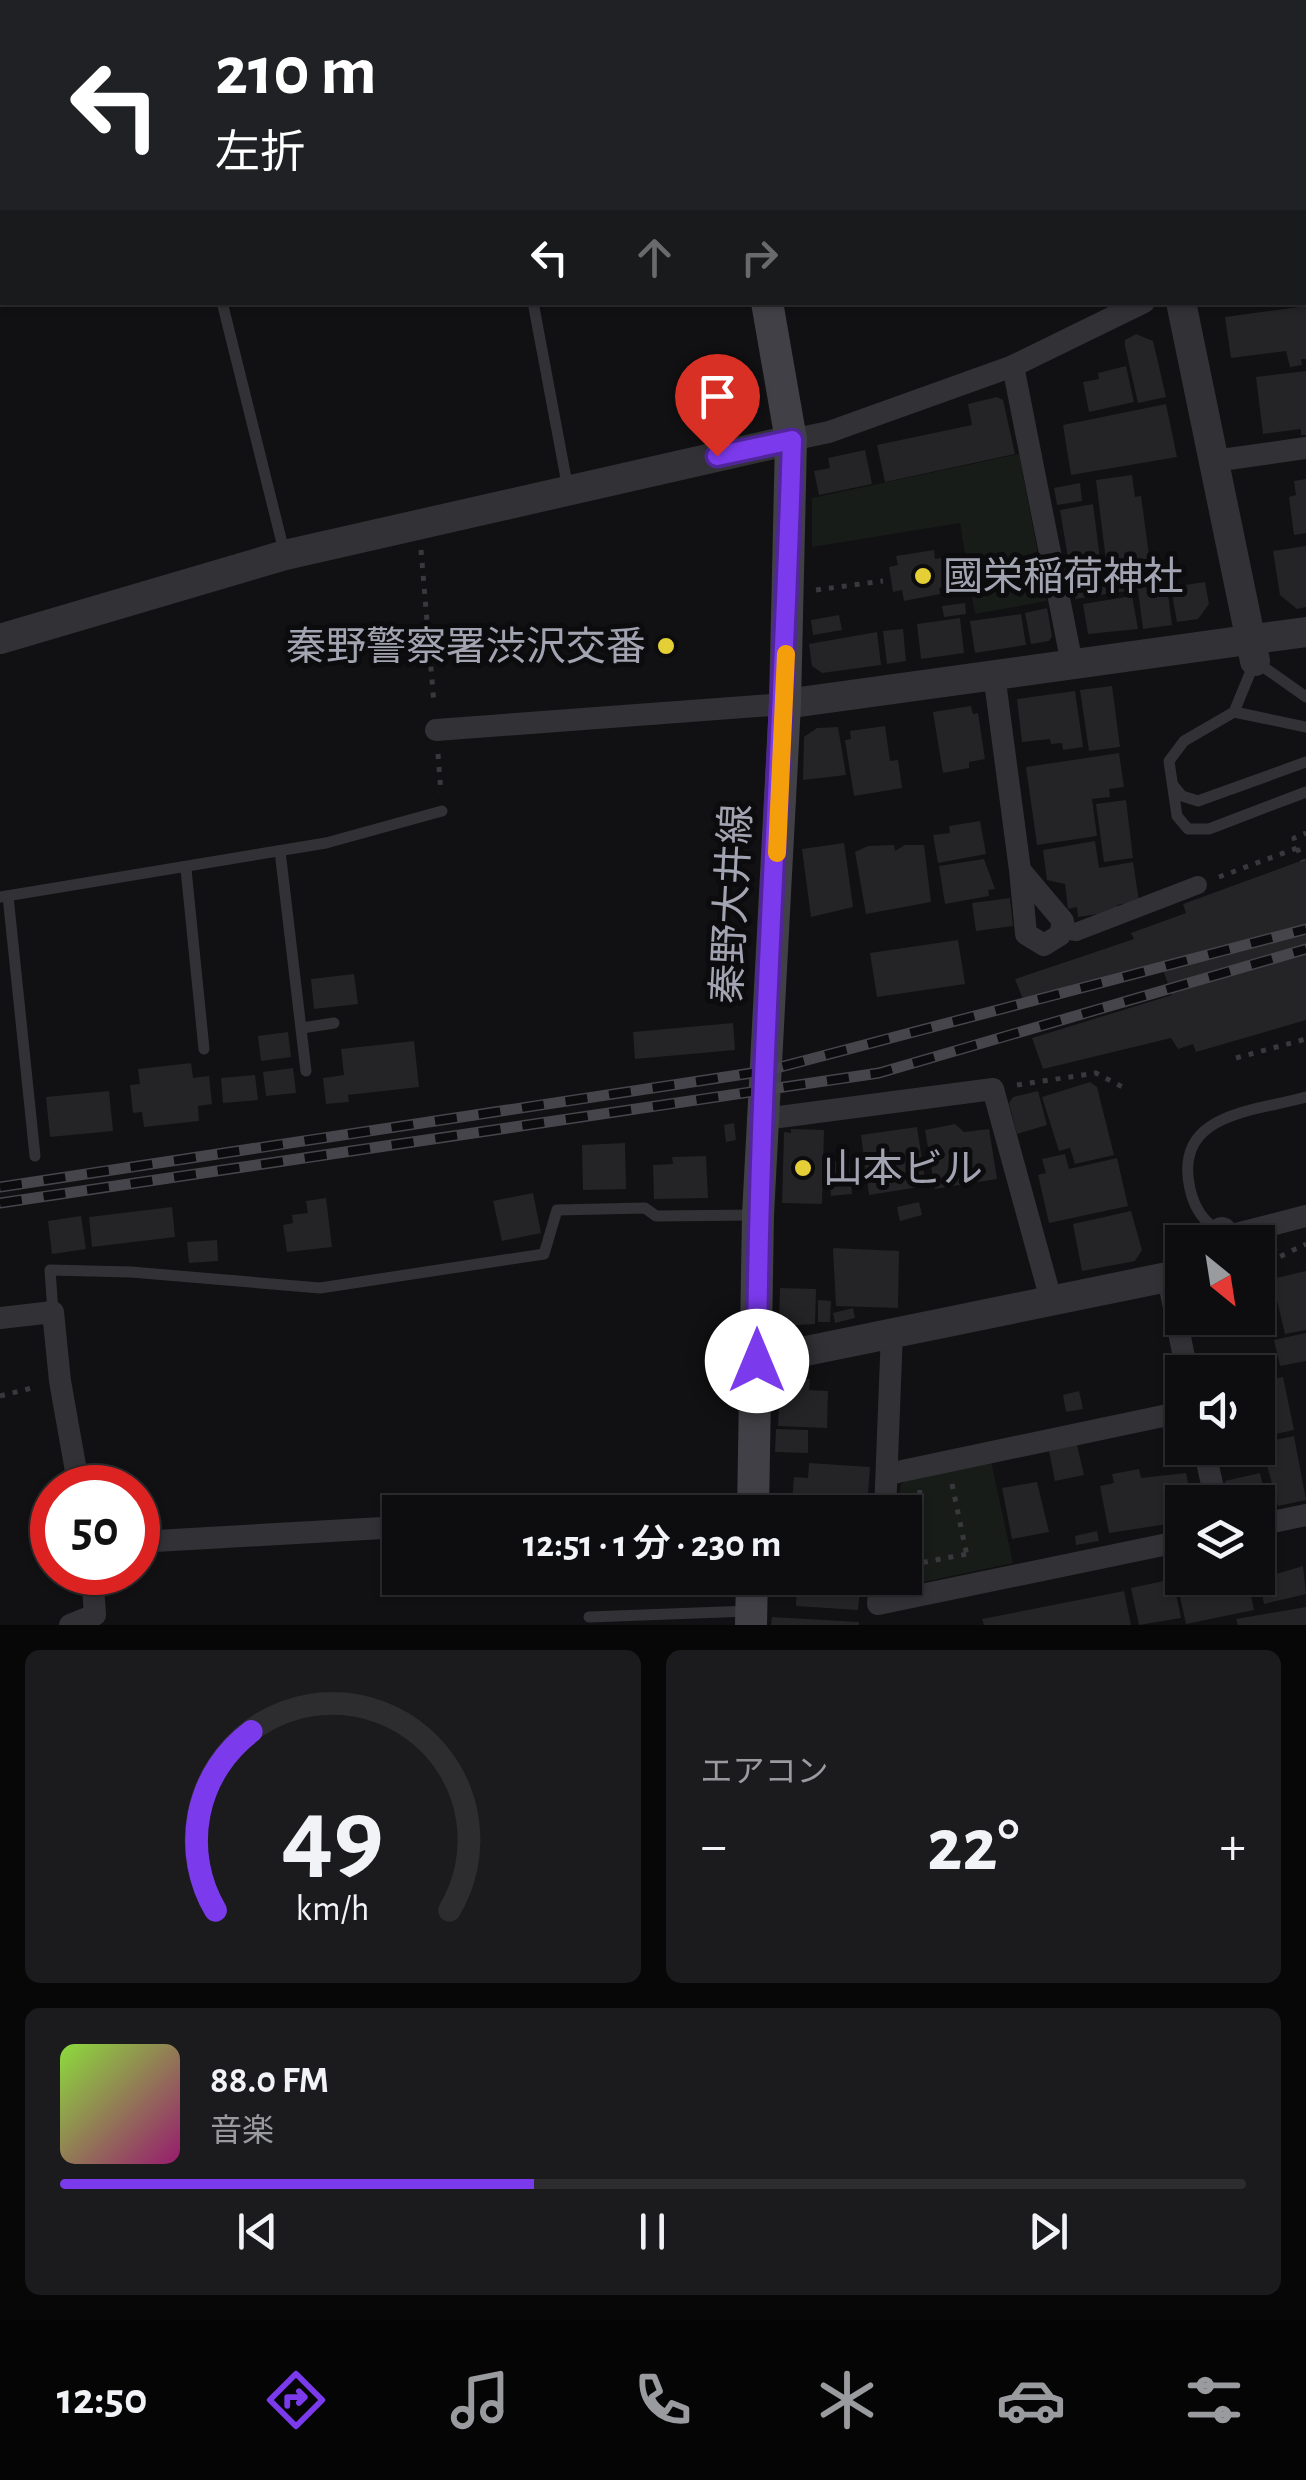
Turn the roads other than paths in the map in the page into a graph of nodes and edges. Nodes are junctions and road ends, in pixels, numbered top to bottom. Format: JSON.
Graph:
{"nodes":[{"id":1,"x":223,"y":305,"type":"edge"},
{"id":2,"x":533,"y":305,"type":"edge"},
{"id":3,"x":768,"y":305,"type":"edge"},
{"id":4,"x":1138,"y":305,"type":"edge"},
{"id":5,"x":1183,"y":305,"type":"edge"},
{"id":6,"x":1013,"y":366,"type":"junction"},
{"id":7,"x":792,"y":440,"type":"junction"},
{"id":8,"x":1306,"y":448,"type":"edge"},
{"id":9,"x":1214,"y":461,"type":"junction"},
{"id":10,"x":568,"y":489,"type":"junction"},
{"id":11,"x":286,"y":556,"type":"junction"},
{"id":12,"x":1306,"y":632,"type":"edge"},
{"id":13,"x":0,"y":639,"type":"edge"},
{"id":14,"x":1252,"y":650,"type":"junction"},
{"id":15,"x":1072,"y":664,"type":"junction"},
{"id":16,"x":994,"y":674,"type":"junction"},
{"id":17,"x":1306,"y":697,"type":"edge"},
{"id":18,"x":784,"y":704,"type":"junction"},
{"id":19,"x":1234,"y":712,"type":"junction"},
{"id":20,"x":1306,"y":727,"type":"edge"},
{"id":21,"x":436,"y":730,"type":"road end"},
{"id":22,"x":1306,"y":762,"type":"edge"},
{"id":23,"x":1170,"y":779,"type":"junction"},
{"id":24,"x":1306,"y":792,"type":"edge"},
{"id":25,"x":442,"y":811,"type":"road end"},
{"id":26,"x":280,"y":851,"type":"junction"},
{"id":27,"x":186,"y":869,"type":"junction"},
{"id":28,"x":1020,"y":870,"type":"junction"},
{"id":29,"x":1198,"y":885,"type":"road end"},
{"id":30,"x":4,"y":896,"type":"edge"},
{"id":31,"x":1063,"y":930,"type":"junction"},
{"id":32,"x":334,"y":1022,"type":"dead end"},
{"id":33,"x":302,"y":1028,"type":"junction"},
{"id":34,"x":204,"y":1049,"type":"dead end"},
{"id":35,"x":306,"y":1071,"type":"dead end"},
{"id":36,"x":1306,"y":1097,"type":"edge"},
{"id":37,"x":764,"y":1118,"type":"junction"},
{"id":38,"x":35,"y":1156,"type":"dead end"},
{"id":39,"x":758,"y":1215,"type":"junction"},
{"id":40,"x":1306,"y":1216,"type":"edge"},
{"id":41,"x":1210,"y":1225,"type":"edge"},
{"id":42,"x":1270,"y":1225,"type":"edge"},
{"id":43,"x":1165,"y":1278,"type":"edge"},
{"id":44,"x":1051,"y":1300,"type":"junction"},
{"id":45,"x":54,"y":1312,"type":"junction"},
{"id":46,"x":0,"y":1318,"type":"edge"},
{"id":47,"x":892,"y":1332,"type":"junction"},
{"id":48,"x":757,"y":1361,"type":"junction"},
{"id":49,"x":1165,"y":1416,"type":"edge"},
{"id":50,"x":75,"y":1465,"type":"edge"},
{"id":51,"x":888,"y":1474,"type":"junction"},
{"id":52,"x":753,"y":1495,"type":"edge"},
{"id":53,"x":886,"y":1495,"type":"edge"},
{"id":54,"x":1306,"y":1515,"type":"edge"},
{"id":55,"x":1275,"y":1521,"type":"edge"},
{"id":56,"x":382,"y":1528,"type":"edge"},
{"id":57,"x":160,"y":1541,"type":"edge"},
{"id":58,"x":1165,"y":1544,"type":"edge"},
{"id":59,"x":94,"y":1595,"type":"edge"},
{"id":60,"x":879,"y":1595,"type":"edge"},
{"id":61,"x":921,"y":1595,"type":"edge"},
{"id":62,"x":922,"y":1595,"type":"edge"},
{"id":63,"x":589,"y":1618,"type":"dead end"},
{"id":64,"x":751,"y":1618,"type":"edge"},
{"id":65,"x":70,"y":1625,"type":"edge"}],
"edges":[{"from":1,"to":11,"type":"lane"},
{"from":2,"to":10,"type":"lane"},
{"from":3,"to":7,"type":"main road","name":"秦野大井線"},
{"from":4,"to":6,"type":"street"},
{"from":5,"to":9,"type":"street"},
{"from":6,"to":7,"type":"street"},
{"from":6,"to":15,"type":"street"},
{"from":7,"to":10,"type":"street"},
{"from":7,"to":18,"type":"main road","name":"秦野大井線"},
{"from":8,"to":9,"type":"street"},
{"from":9,"to":14,"type":"street"},
{"from":10,"to":11,"type":"street"},
{"from":11,"to":13,"type":"street"},
{"from":12,"to":14,"type":"street"},
{"from":14,"to":15,"type":"street"},
{"from":14,"to":17,"type":"lane"},
{"from":14,"to":19,"type":"lane"},
{"from":15,"to":16,"type":"street"},
{"from":16,"to":18,"type":"street"},
{"from":16,"to":28,"type":"street"},
{"from":18,"to":21,"type":"street"},
{"from":18,"to":37,"type":"main road","name":"秦野大井線"},
{"from":19,"to":20,"type":"lane"},
{"from":19,"to":23,"type":"lane"},
{"from":22,"to":23,"type":"lane"},
{"from":23,"to":24,"type":"lane"},
{"from":25,"to":26,"type":"lane"},
{"from":26,"to":27,"type":"lane"},
{"from":26,"to":33,"type":"lane"},
{"from":27,"to":30,"type":"lane"},
{"from":27,"to":34,"type":"lane"},
{"from":28,"to":31,"type":"street"},
{"from":28,"to":31,"type":"street"},
{"from":29,"to":31,"type":"street"},
{"from":30,"to":38,"type":"lane"},
{"from":32,"to":33,"type":"lane"},
{"from":33,"to":35,"type":"lane"},
{"from":36,"to":41,"type":"lane"},
{"from":37,"to":39,"type":"main road","name":"秦野大井線"},
{"from":37,"to":44,"type":"street"},
{"from":39,"to":45,"type":"lane"},
{"from":39,"to":48,"type":"main road","name":"秦野大井線"},
{"from":40,"to":42,"type":"street"},
{"from":43,"to":44,"type":"street"},
{"from":44,"to":47,"type":"street"},
{"from":45,"to":46,"type":"street"},
{"from":45,"to":50,"type":"street"},
{"from":47,"to":48,"type":"street"},
{"from":47,"to":51,"type":"street"},
{"from":48,"to":52,"type":"main road","name":"秦野大井線"},
{"from":49,"to":51,"type":"street"},
{"from":51,"to":53,"type":"street"},
{"from":54,"to":55,"type":"street"},
{"from":56,"to":57,"type":"street"},
{"from":58,"to":62,"type":"street"},
{"from":59,"to":65,"type":"street"},
{"from":60,"to":61,"type":"street"},
{"from":63,"to":64,"type":"lane"}]}
